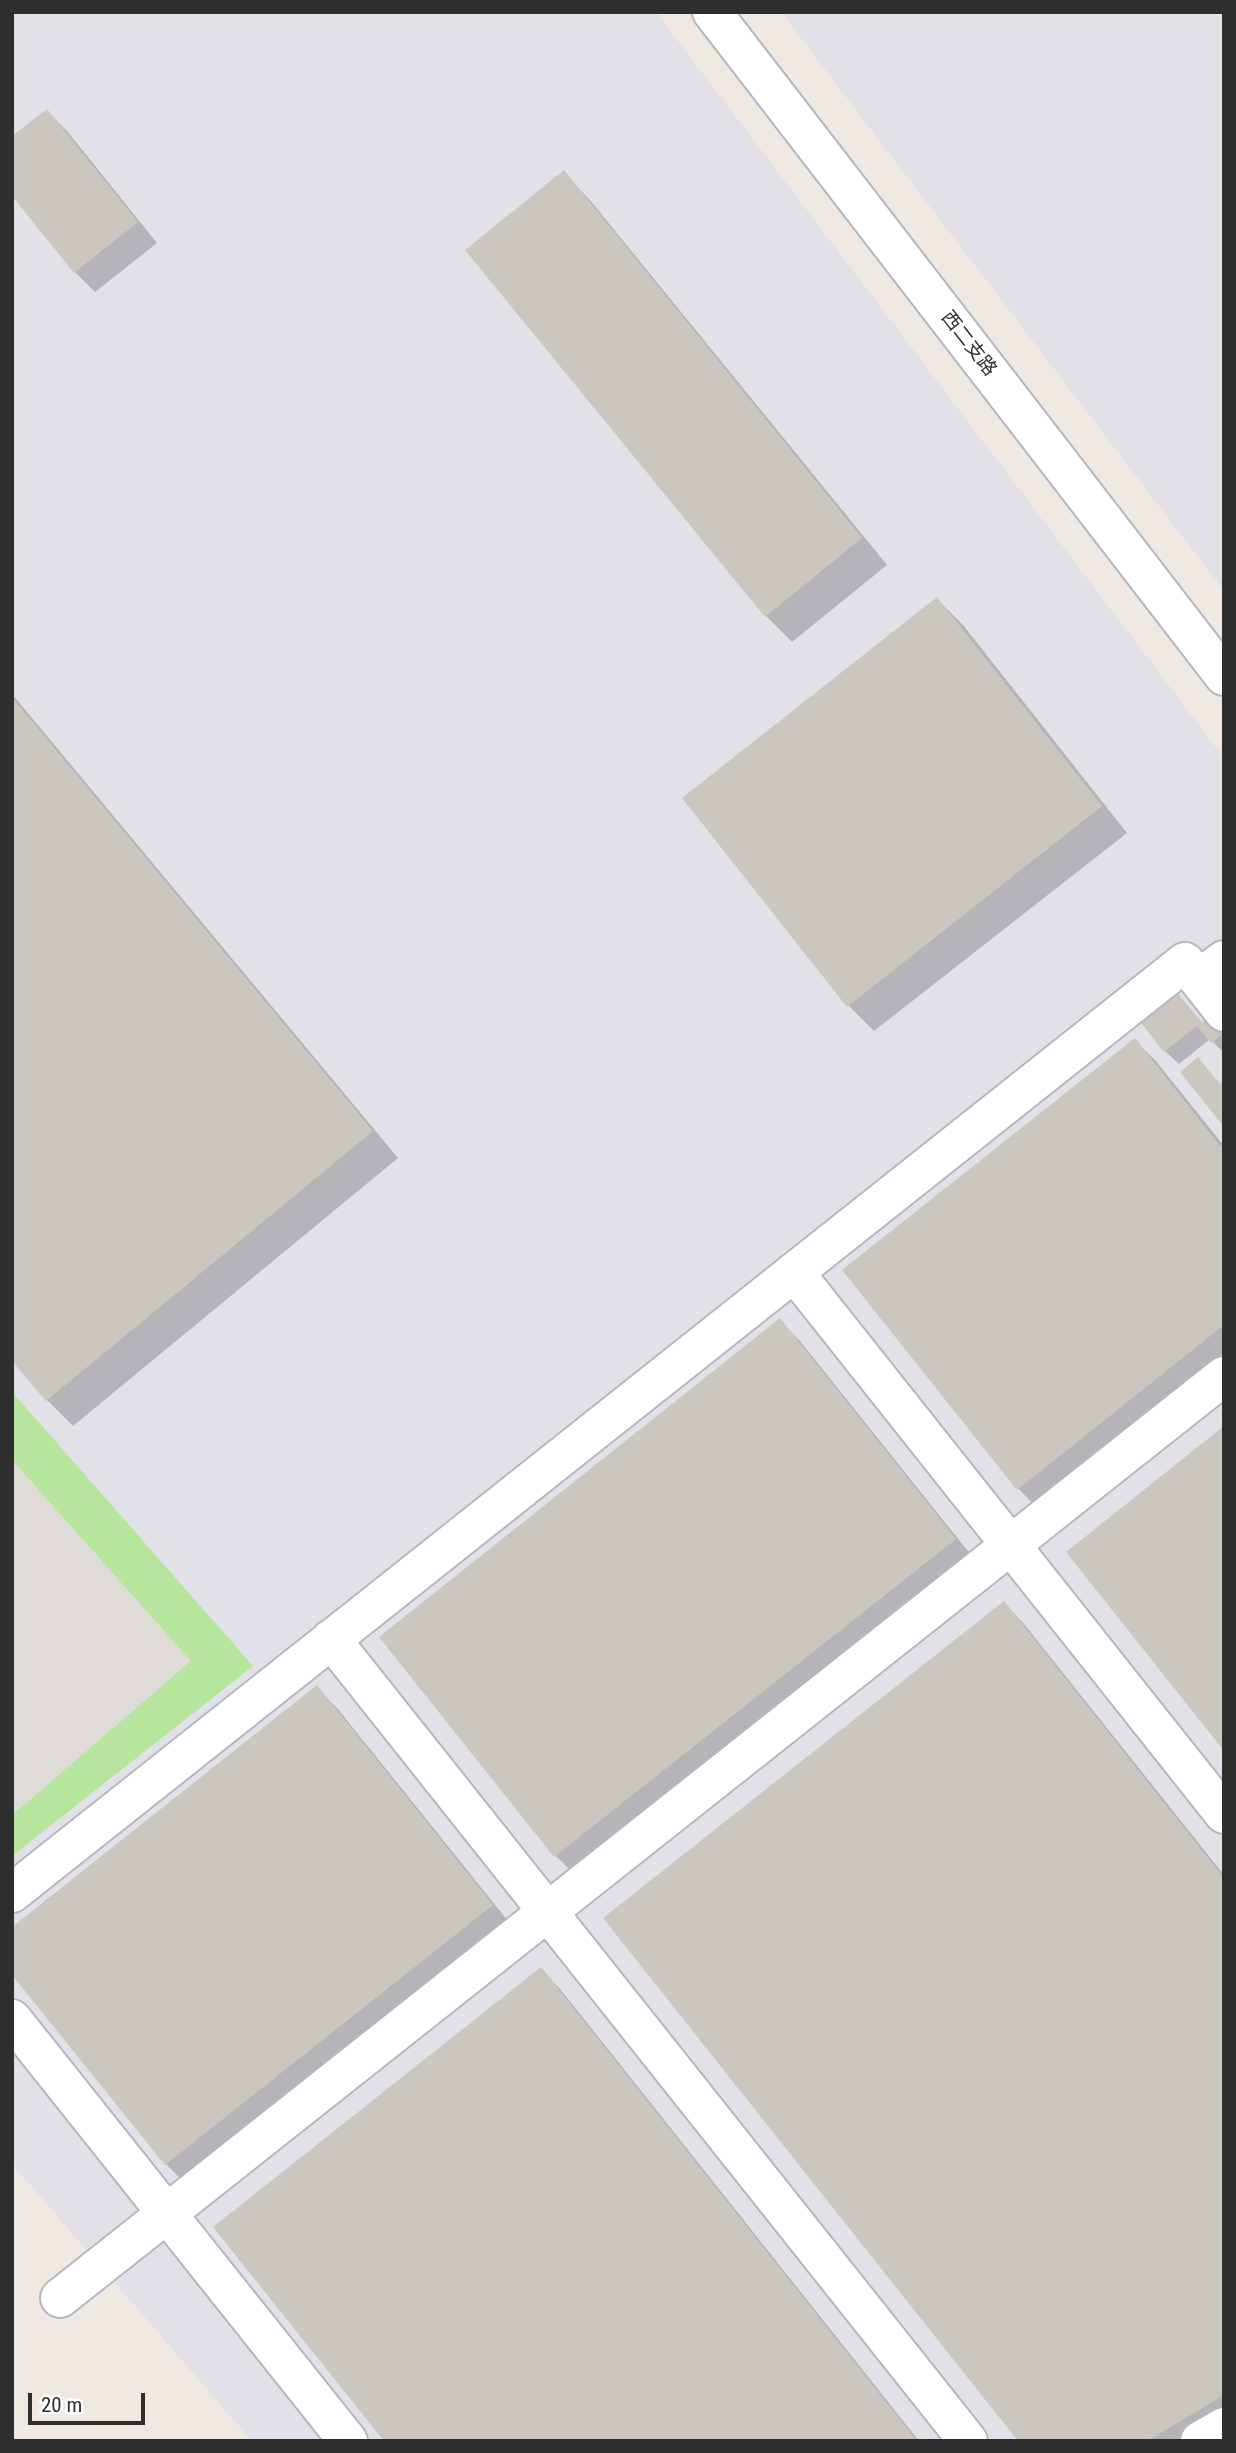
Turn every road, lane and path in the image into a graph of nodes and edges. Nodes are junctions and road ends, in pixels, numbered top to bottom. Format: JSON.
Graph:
{"nodes":[{"id":1,"x":712,"y":12,"type":"edge"},
{"id":2,"x":1224,"y":676,"type":"edge"},
{"id":3,"x":1211,"y":970,"type":"edge"},
{"id":4,"x":1224,"y":1012,"type":"edge"},
{"id":5,"x":794,"y":1272,"type":"junction"},
{"id":6,"x":1224,"y":1376,"type":"edge"},
{"id":7,"x":1010,"y":1545,"type":"junction"},
{"id":8,"x":331,"y":1639,"type":"junction"},
{"id":9,"x":1224,"y":1814,"type":"edge"},
{"id":10,"x":12,"y":1892,"type":"edge"},
{"id":11,"x":548,"y":1912,"type":"junction"},
{"id":12,"x":12,"y":2019,"type":"edge"},
{"id":13,"x":167,"y":2213,"type":"junction"},
{"id":14,"x":60,"y":2298,"type":"dead end"},
{"id":15,"x":1224,"y":2427,"type":"edge"},
{"id":16,"x":348,"y":2441,"type":"edge"},
{"id":17,"x":968,"y":2441,"type":"edge"},
{"id":18,"x":1200,"y":2441,"type":"edge"}],
"edges":[{"from":1,"to":2,"type":"street","name":"西二支路"},
{"from":3,"to":4,"type":"street"},
{"from":3,"to":5,"type":"street"},
{"from":5,"to":7,"type":"street"},
{"from":5,"to":8,"type":"street"},
{"from":6,"to":7,"type":"street"},
{"from":7,"to":9,"type":"street"},
{"from":7,"to":11,"type":"street"},
{"from":8,"to":10,"type":"street"},
{"from":8,"to":11,"type":"street"},
{"from":11,"to":13,"type":"street"},
{"from":11,"to":17,"type":"street"},
{"from":12,"to":13,"type":"street"},
{"from":13,"to":14,"type":"street"},
{"from":13,"to":16,"type":"street"},
{"from":15,"to":18,"type":"street"}]}
